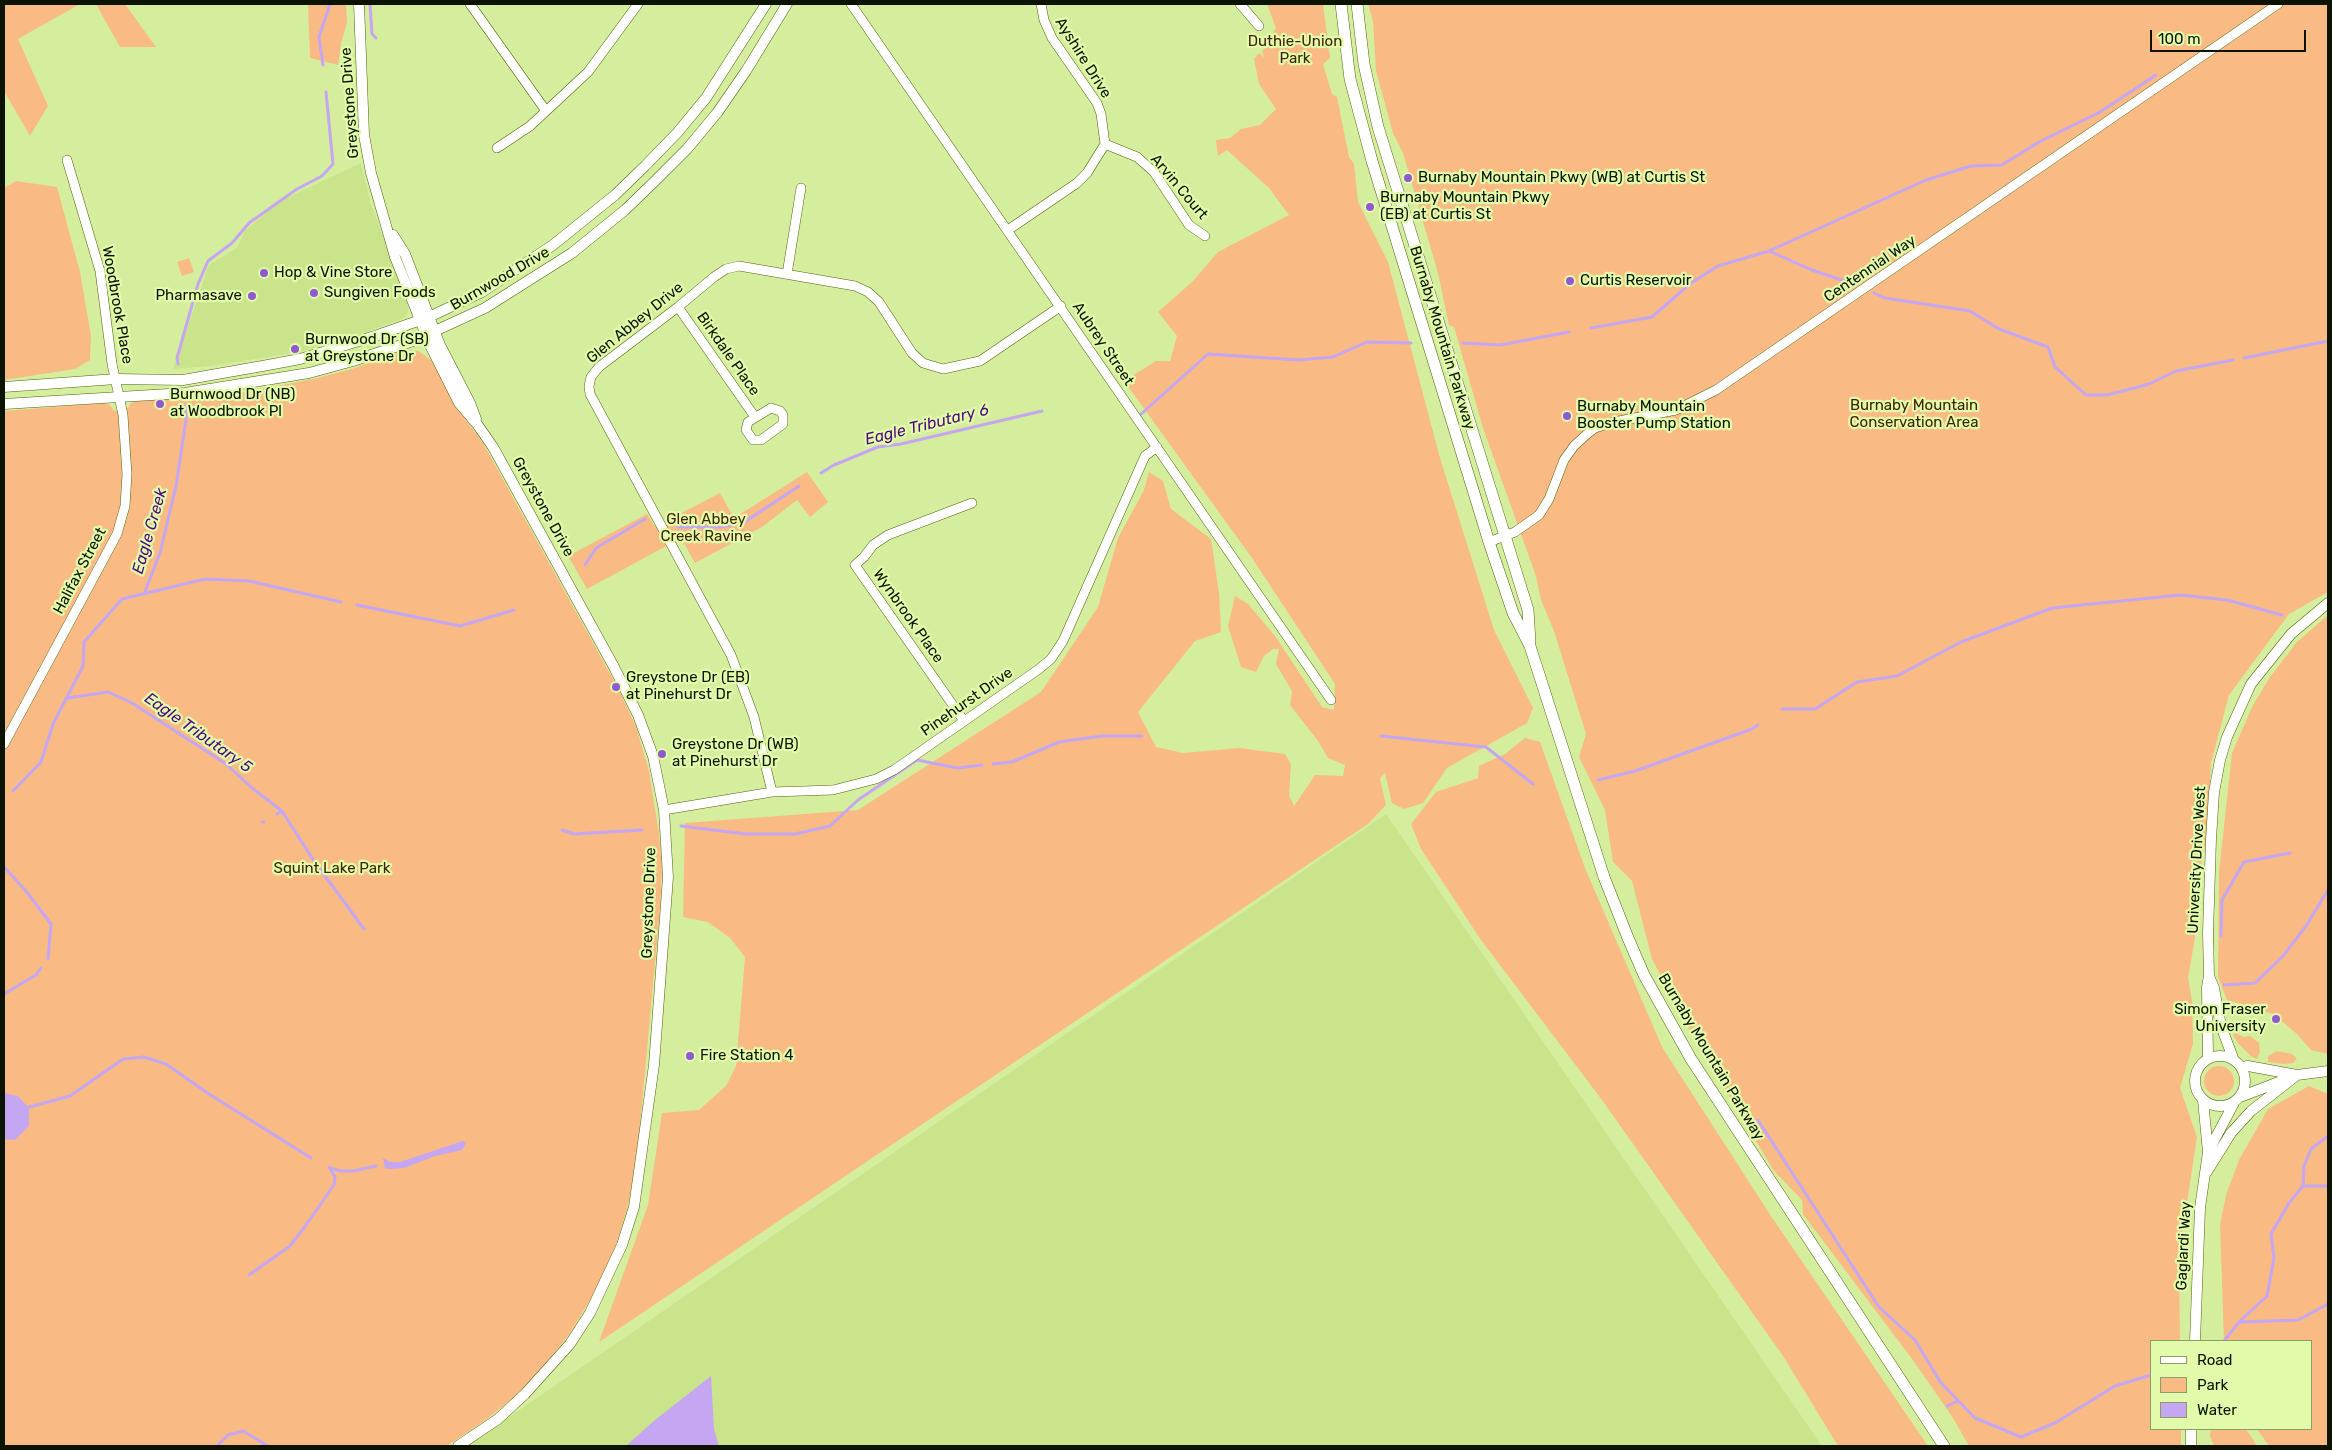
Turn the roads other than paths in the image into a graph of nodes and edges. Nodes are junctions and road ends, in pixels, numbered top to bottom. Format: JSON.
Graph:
{"nodes":[{"id":1,"x":359,"y":4,"type":"edge"},
{"id":2,"x":470,"y":4,"type":"edge"},
{"id":3,"x":638,"y":4,"type":"edge"},
{"id":4,"x":766,"y":4,"type":"edge"},
{"id":5,"x":787,"y":4,"type":"edge"},
{"id":6,"x":851,"y":4,"type":"edge"},
{"id":7,"x":1041,"y":4,"type":"edge"},
{"id":8,"x":1240,"y":4,"type":"edge"},
{"id":9,"x":1341,"y":4,"type":"edge"},
{"id":10,"x":1357,"y":4,"type":"edge"},
{"id":11,"x":2278,"y":4,"type":"edge"},
{"id":12,"x":1259,"y":26,"type":"dead end"},
{"id":13,"x":546,"y":111,"type":"junction"},
{"id":14,"x":1105,"y":144,"type":"junction"},
{"id":15,"x":497,"y":148,"type":"dead end"},
{"id":16,"x":67,"y":160,"type":"dead end"},
{"id":17,"x":801,"y":188,"type":"dead end"},
{"id":18,"x":1008,"y":230,"type":"junction"},
{"id":19,"x":1205,"y":236,"type":"dead end"},
{"id":20,"x":787,"y":274,"type":"junction"},
{"id":21,"x":1060,"y":306,"type":"junction"},
{"id":22,"x":678,"y":307,"type":"junction"},
{"id":23,"x":425,"y":318,"type":"junction"},
{"id":24,"x":431,"y":334,"type":"junction"},
{"id":25,"x":116,"y":379,"type":"junction"},
{"id":26,"x":4,"y":387,"type":"edge"},
{"id":27,"x":119,"y":397,"type":"junction"},
{"id":28,"x":4,"y":404,"type":"edge"},
{"id":29,"x":755,"y":417,"type":"dead end"},
{"id":30,"x":1157,"y":447,"type":"junction"},
{"id":31,"x":972,"y":503,"type":"dead end"},
{"id":32,"x":1505,"y":537,"type":"junction"},
{"id":33,"x":1489,"y":542,"type":"junction"},
{"id":34,"x":2328,"y":603,"type":"edge"},
{"id":35,"x":1530,"y":646,"type":"junction"},
{"id":36,"x":1331,"y":700,"type":"dead end"},
{"id":37,"x":964,"y":721,"type":"junction"},
{"id":38,"x":4,"y":744,"type":"edge"},
{"id":39,"x":772,"y":792,"type":"junction"},
{"id":40,"x":664,"y":810,"type":"junction"},
{"id":41,"x":2209,"y":976,"type":"junction"},
{"id":42,"x":2208,"y":1058,"type":"junction"},
{"id":43,"x":2233,"y":1058,"type":"junction"},
{"id":44,"x":2241,"y":1067,"type":"junction"},
{"id":45,"x":2328,"y":1071,"type":"edge"},
{"id":46,"x":2297,"y":1075,"type":"junction"},
{"id":47,"x":2203,"y":1100,"type":"junction"},
{"id":48,"x":2237,"y":1100,"type":"junction"},
{"id":49,"x":2208,"y":1152,"type":"junction"},
{"id":50,"x":2204,"y":1176,"type":"junction"},
{"id":51,"x":2195,"y":1340,"type":"edge"},
{"id":52,"x":2191,"y":1430,"type":"edge"},
{"id":53,"x":458,"y":1446,"type":"edge"},
{"id":54,"x":1944,"y":1446,"type":"edge"},
{"id":55,"x":2191,"y":1446,"type":"edge"}],
"edges":[{"from":1,"to":23,"type":"street","name":"Greystone Drive"},
{"from":2,"to":13,"type":"street"},
{"from":3,"to":13,"type":"street"},
{"from":4,"to":23,"type":"street","name":"Burnwood Drive"},
{"from":5,"to":24,"type":"street","name":"Burnwood Drive"},
{"from":6,"to":18,"type":"street","name":"Aubrey Street"},
{"from":7,"to":14,"type":"street","name":"Ayshire Drive"},
{"from":8,"to":12,"type":"street"},
{"from":9,"to":33,"type":"main road","name":"Burnaby Mountain Parkway"},
{"from":10,"to":32,"type":"main road","name":"Burnaby Mountain Parkway"},
{"from":11,"to":32,"type":"street","name":"Centennial Way"},
{"from":13,"to":15,"type":"street"},
{"from":14,"to":18,"type":"street"},
{"from":14,"to":19,"type":"street","name":"Arvin Court"},
{"from":16,"to":25,"type":"street","name":"Woodbrook Place"},
{"from":17,"to":20,"type":"street"},
{"from":18,"to":21,"type":"street","name":"Aubrey Street"},
{"from":20,"to":21,"type":"street","name":"Glen Abbey Drive"},
{"from":20,"to":22,"type":"street","name":"Glen Abbey Drive"},
{"from":21,"to":30,"type":"street","name":"Aubrey Street"},
{"from":22,"to":29,"type":"street","name":"Birkdale Place"},
{"from":22,"to":39,"type":"street","name":"Glen Abbey Drive"},
{"from":23,"to":24,"type":"street","name":"Greystone Drive"},
{"from":23,"to":25,"type":"street","name":"Burnwood Drive"},
{"from":24,"to":27,"type":"street","name":"Burnwood Drive"},
{"from":24,"to":40,"type":"street","name":"Greystone Drive"},
{"from":25,"to":26,"type":"street","name":"Burnwood Drive"},
{"from":25,"to":27,"type":"street","name":"Woodbrook Place"},
{"from":27,"to":28,"type":"street","name":"Burnwood Drive"},
{"from":27,"to":38,"type":"street","name":"Halifax Street"},
{"from":30,"to":36,"type":"street","name":"Aubrey Street"},
{"from":30,"to":37,"type":"street","name":"Pinehurst Drive"},
{"from":31,"to":37,"type":"street","name":"Wynbrook Place"},
{"from":32,"to":33,"type":"street","name":"Centennial Way"},
{"from":32,"to":35,"type":"main road","name":"Burnaby Mountain Parkway"},
{"from":33,"to":35,"type":"main road","name":"Burnaby Mountain Parkway"},
{"from":34,"to":41,"type":"street","name":"University Drive West"},
{"from":35,"to":54,"type":"main road","name":"Burnaby Mountain Parkway"},
{"from":37,"to":39,"type":"street","name":"Pinehurst Drive"},
{"from":39,"to":40,"type":"street","name":"Pinehurst Drive"},
{"from":40,"to":53,"type":"street","name":"Greystone Drive"},
{"from":41,"to":42,"type":"street","name":"University Drive West"},
{"from":41,"to":43,"type":"street","name":"University Drive West"},
{"from":42,"to":43,"type":"street"},
{"from":42,"to":47,"type":"street"},
{"from":43,"to":44,"type":"street"},
{"from":44,"to":46,"type":"street"},
{"from":44,"to":48,"type":"street"},
{"from":45,"to":46,"type":"street"},
{"from":46,"to":48,"type":"street"},
{"from":46,"to":50,"type":"street"},
{"from":47,"to":48,"type":"street"},
{"from":47,"to":49,"type":"street","name":"Gaglardi Way"},
{"from":48,"to":49,"type":"street","name":"Gaglardi Way"},
{"from":49,"to":50,"type":"street","name":"Gaglardi Way"},
{"from":50,"to":51,"type":"street","name":"Gaglardi Way"},
{"from":52,"to":55,"type":"street"}]}
